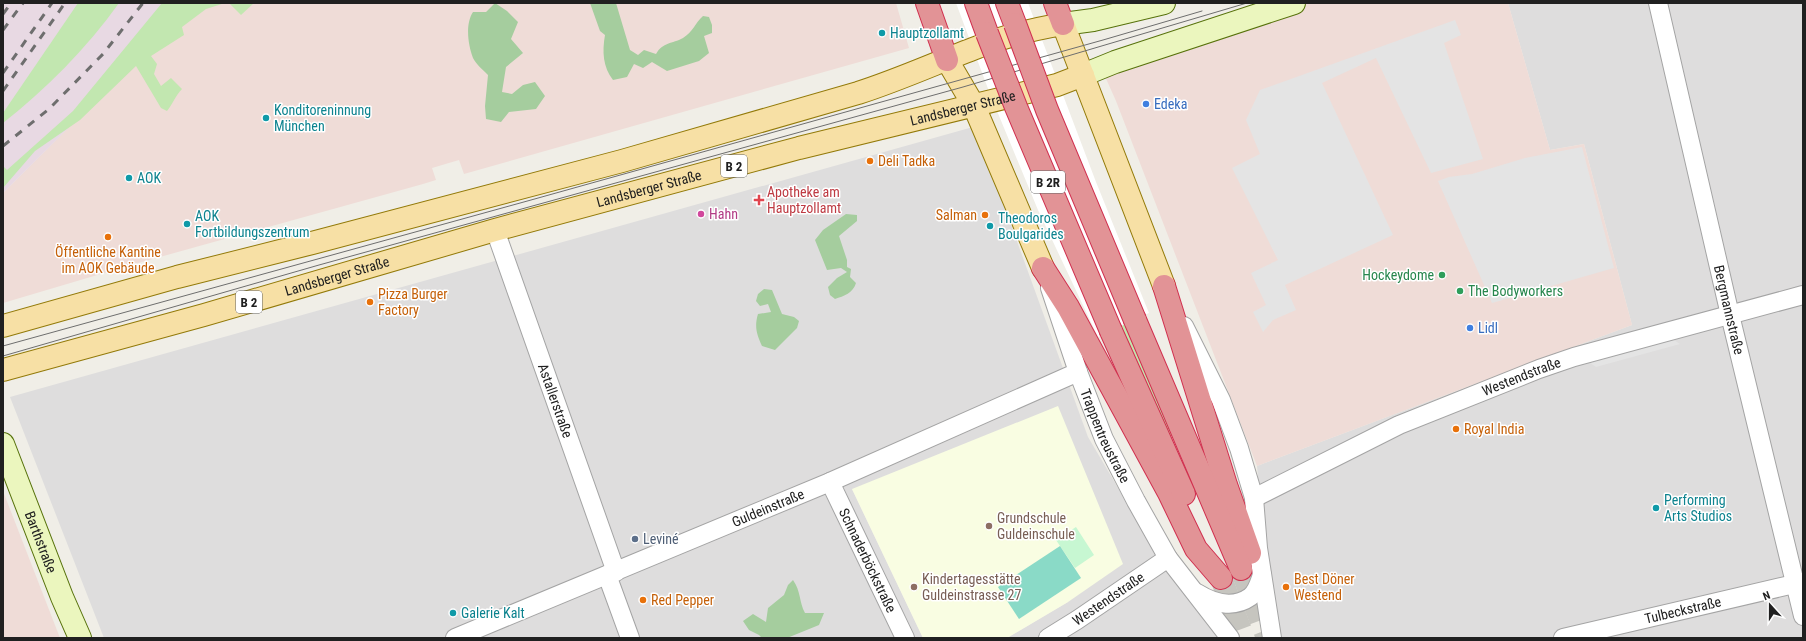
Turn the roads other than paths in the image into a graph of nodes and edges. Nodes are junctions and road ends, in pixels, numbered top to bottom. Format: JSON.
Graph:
{"nodes":[{"id":1,"x":927,"y":3,"type":"edge"},
{"id":2,"x":976,"y":3,"type":"edge"},
{"id":3,"x":1007,"y":3,"type":"edge"},
{"id":4,"x":1055,"y":3,"type":"edge"},
{"id":5,"x":1164,"y":3,"type":"edge"},
{"id":6,"x":1294,"y":3,"type":"edge"},
{"id":7,"x":1658,"y":3,"type":"edge"},
{"id":8,"x":1063,"y":24,"type":"junction"},
{"id":9,"x":947,"y":60,"type":"junction"},
{"id":10,"x":1083,"y":75,"type":"junction"},
{"id":11,"x":974,"y":106,"type":"junction"},
{"id":12,"x":495,"y":230,"type":"junction"},
{"id":13,"x":1043,"y":268,"type":"junction"},
{"id":14,"x":1164,"y":286,"type":"junction"},
{"id":15,"x":1803,"y":295,"type":"edge"},
{"id":16,"x":41,"y":315,"type":"junction"},
{"id":17,"x":1730,"y":315,"type":"junction"},
{"id":18,"x":3,"y":326,"type":"edge"},
{"id":19,"x":3,"y":333,"type":"edge"},
{"id":20,"x":3,"y":370,"type":"edge"},
{"id":21,"x":1078,"y":372,"type":"junction"},
{"id":22,"x":3,"y":444,"type":"edge"},
{"id":23,"x":830,"y":482,"type":"junction"},
{"id":24,"x":1254,"y":498,"type":"junction"},
{"id":25,"x":1168,"y":558,"type":"junction"},
{"id":26,"x":611,"y":574,"type":"junction"},
{"id":27,"x":1262,"y":575,"type":"junction"},
{"id":28,"x":1799,"y":583,"type":"edge"},
{"id":29,"x":1194,"y":591,"type":"junction"},
{"id":30,"x":1803,"y":616,"type":"edge"},
{"id":31,"x":1271,"y":637,"type":"edge"},
{"id":32,"x":80,"y":638,"type":"edge"},
{"id":33,"x":455,"y":638,"type":"edge"},
{"id":34,"x":630,"y":638,"type":"edge"},
{"id":35,"x":904,"y":638,"type":"edge"},
{"id":36,"x":1048,"y":638,"type":"edge"},
{"id":37,"x":1230,"y":638,"type":"edge"},
{"id":38,"x":1564,"y":638,"type":"edge"}],
"edges":[{"from":1,"to":9,"type":"highway"},
{"from":2,"to":13,"type":"highway","number":"B 2R","bridge":true},
{"from":3,"to":14,"type":"highway","number":"B 2R","bridge":true},
{"from":4,"to":8,"type":"highway"},
{"from":5,"to":8,"type":"main road"},
{"from":6,"to":10,"type":"main road","name":"Landsberger Straße"},
{"from":7,"to":17,"type":"street","name":"Bergmannstraße"},
{"from":8,"to":9,"type":"main road"},
{"from":8,"to":10,"type":"main road"},
{"from":9,"to":11,"type":"main road"},
{"from":9,"to":16,"type":"main road"},
{"from":10,"to":11,"type":"main road","name":"Landsberger Straße"},
{"from":10,"to":14,"type":"main road"},
{"from":11,"to":12,"type":"main road","name":"Landsberger Straße","number":"B 2"},
{"from":11,"to":13,"type":"main road"},
{"from":12,"to":20,"type":"main road","name":"Landsberger Straße","number":"B 2"},
{"from":12,"to":26,"type":"street","name":"Astallerstraße"},
{"from":13,"to":21,"type":"street","name":"Trappentreustraße"},
{"from":14,"to":24,"type":"street","name":"Trappentreustraße"},
{"from":15,"to":17,"type":"street","name":"Westendstraße"},
{"from":16,"to":18,"type":"main road"},
{"from":16,"to":19,"type":"main road"},
{"from":17,"to":24,"type":"street","name":"Westendstraße"},
{"from":17,"to":28,"type":"street","name":"Bergmannstraße"},
{"from":21,"to":23,"type":"street","name":"Guldeinstraße"},
{"from":21,"to":25,"type":"street","name":"Trappentreustraße"},
{"from":22,"to":32,"type":"main road","name":"Barthstraße"},
{"from":23,"to":26,"type":"street","name":"Guldeinstraße"},
{"from":23,"to":35,"type":"street","name":"Schnaderböckstraße"},
{"from":24,"to":27,"type":"street","name":"Trappentreustraße"},
{"from":25,"to":29,"type":"street","name":"Trappentreustraße"},
{"from":25,"to":36,"type":"street","name":"Westendstraße"},
{"from":26,"to":33,"type":"street","name":"Guldeinstraße"},
{"from":26,"to":34,"type":"street","name":"Astallerstraße"},
{"from":27,"to":29,"type":"street","name":"Trappentreustraße"},
{"from":27,"to":31,"type":"street","name":"Trappentreustraße"},
{"from":28,"to":30,"type":"street","name":"Bergmannstraße"},
{"from":28,"to":38,"type":"street","name":"Tulbeckstraße"},
{"from":29,"to":37,"type":"street","name":"Trappentreustraße"}]}
